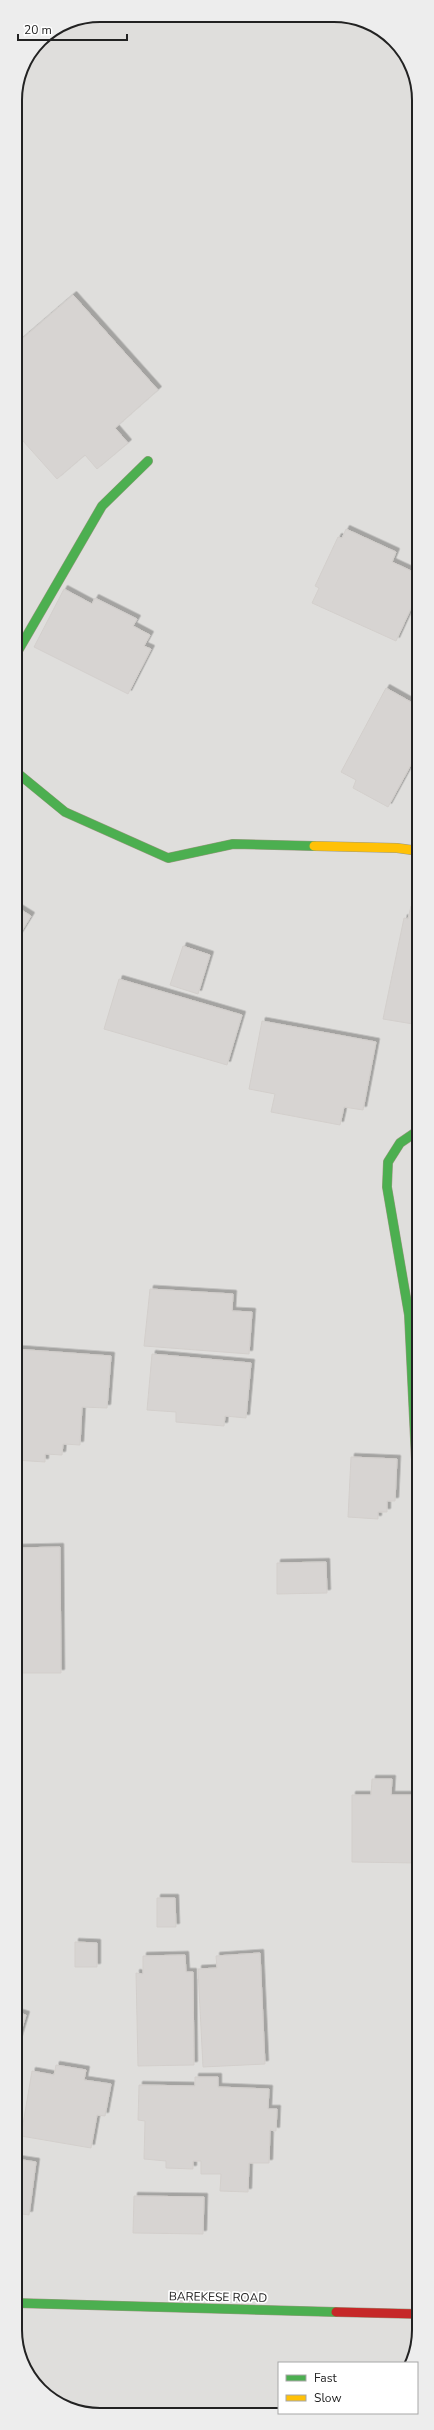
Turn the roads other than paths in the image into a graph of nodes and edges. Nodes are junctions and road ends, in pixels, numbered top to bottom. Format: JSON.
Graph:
{"nodes":[{"id":1,"x":148,"y":461,"type":"dead end"},
{"id":2,"x":22,"y":644,"type":"edge"},
{"id":3,"x":22,"y":778,"type":"edge"},
{"id":4,"x":412,"y":850,"type":"edge"},
{"id":5,"x":412,"y":1134,"type":"edge"},
{"id":6,"x":412,"y":1377,"type":"edge"},
{"id":7,"x":22,"y":2303,"type":"edge"},
{"id":8,"x":412,"y":2314,"type":"edge"}],
"edges":[{"from":1,"to":2,"type":"street"},
{"from":3,"to":4,"type":"street"},
{"from":5,"to":6,"type":"street"},
{"from":7,"to":8,"type":"street","name":"BAREKESE ROAD"}]}
